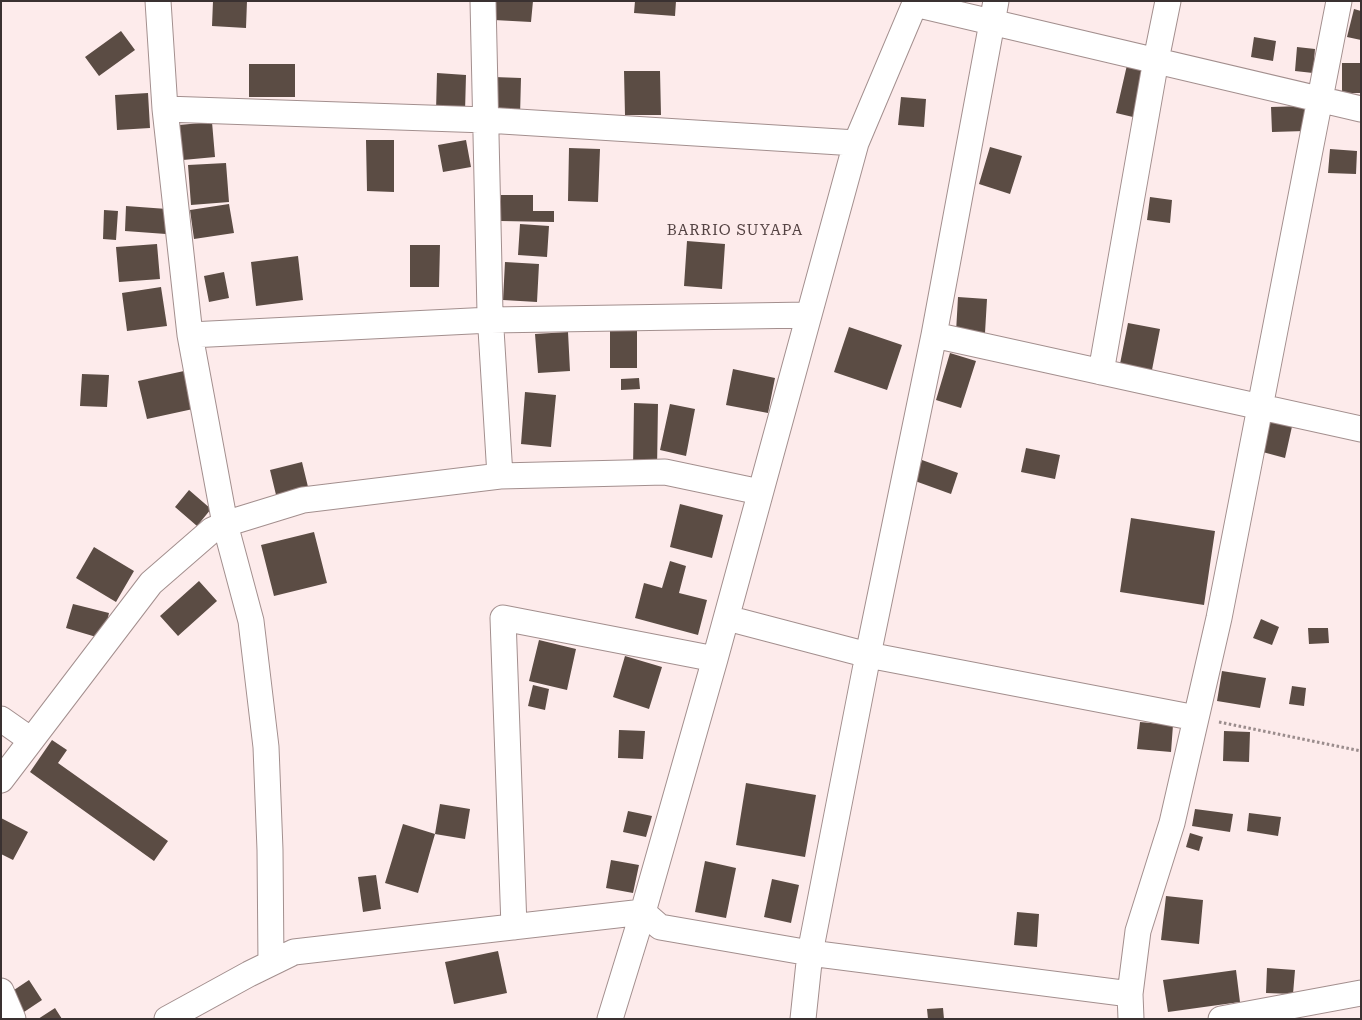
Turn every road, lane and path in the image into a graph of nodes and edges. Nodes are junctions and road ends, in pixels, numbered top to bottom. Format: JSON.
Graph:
{"nodes":[{"id":1,"x":158,"y":1,"type":"edge"},
{"id":2,"x":483,"y":1,"type":"edge"},
{"id":3,"x":1168,"y":1,"type":"edge"},
{"id":4,"x":1339,"y":1,"type":"edge"},
{"id":5,"x":916,"y":3,"type":"edge"},
{"id":6,"x":994,"y":12,"type":"edge"},
{"id":7,"x":1156,"y":60,"type":"junction"},
{"id":8,"x":1320,"y":99,"type":"junction"},
{"id":9,"x":165,"y":109,"type":"junction"},
{"id":10,"x":1361,"y":109,"type":"edge"},
{"id":11,"x":486,"y":120,"type":"junction"},
{"id":12,"x":856,"y":143,"type":"junction"},
{"id":13,"x":809,"y":315,"type":"junction"},
{"id":14,"x":491,"y":320,"type":"junction"},
{"id":15,"x":190,"y":335,"type":"junction"},
{"id":16,"x":934,"y":335,"type":"junction"},
{"id":17,"x":1100,"y":372,"type":"junction"},
{"id":18,"x":1261,"y":407,"type":"junction"},
{"id":19,"x":1361,"y":429,"type":"edge"},
{"id":20,"x":500,"y":476,"type":"junction"},
{"id":21,"x":760,"y":492,"type":"junction"},
{"id":22,"x":225,"y":524,"type":"junction"},
{"id":23,"x":727,"y":618,"type":"junction"},
{"id":24,"x":868,"y":656,"type":"junction"},
{"id":25,"x":716,"y":659,"type":"junction"},
{"id":26,"x":1196,"y":718,"type":"junction"},
{"id":27,"x":1,"y":719,"type":"edge"},
{"id":28,"x":31,"y":740,"type":"junction"},
{"id":29,"x":1361,"y":751,"type":"edge"},
{"id":30,"x":1,"y":780,"type":"edge"},
{"id":31,"x":643,"y":912,"type":"junction"},
{"id":32,"x":514,"y":927,"type":"junction"},
{"id":33,"x":810,"y":953,"type":"junction"},
{"id":34,"x":272,"y":963,"type":"junction"},
{"id":35,"x":1,"y":991,"type":"edge"},
{"id":36,"x":1361,"y":993,"type":"edge"},
{"id":37,"x":1130,"y":994,"type":"junction"},
{"id":38,"x":13,"y":1019,"type":"edge"},
{"id":39,"x":167,"y":1019,"type":"edge"},
{"id":40,"x":610,"y":1019,"type":"edge"},
{"id":41,"x":803,"y":1019,"type":"edge"},
{"id":42,"x":1131,"y":1019,"type":"edge"},
{"id":43,"x":1220,"y":1019,"type":"edge"}],
"edges":[{"from":1,"to":9,"type":"street"},
{"from":2,"to":11,"type":"street"},
{"from":3,"to":7,"type":"street"},
{"from":4,"to":8,"type":"street"},
{"from":5,"to":6,"type":"street"},
{"from":5,"to":12,"type":"street"},
{"from":6,"to":7,"type":"street"},
{"from":6,"to":16,"type":"street"},
{"from":7,"to":8,"type":"street"},
{"from":7,"to":17,"type":"street"},
{"from":8,"to":10,"type":"street"},
{"from":8,"to":18,"type":"street"},
{"from":9,"to":11,"type":"street"},
{"from":9,"to":15,"type":"street"},
{"from":11,"to":12,"type":"street"},
{"from":11,"to":14,"type":"street"},
{"from":12,"to":13,"type":"street"},
{"from":13,"to":14,"type":"street"},
{"from":13,"to":21,"type":"street"},
{"from":14,"to":15,"type":"street"},
{"from":14,"to":20,"type":"street"},
{"from":15,"to":22,"type":"street"},
{"from":16,"to":17,"type":"street"},
{"from":16,"to":24,"type":"street"},
{"from":17,"to":18,"type":"street"},
{"from":18,"to":19,"type":"street"},
{"from":18,"to":26,"type":"street"},
{"from":20,"to":21,"type":"street"},
{"from":20,"to":22,"type":"street"},
{"from":21,"to":23,"type":"street"},
{"from":22,"to":28,"type":"street"},
{"from":22,"to":34,"type":"street"},
{"from":23,"to":24,"type":"street"},
{"from":23,"to":25,"type":"street"},
{"from":24,"to":26,"type":"street"},
{"from":24,"to":33,"type":"street"},
{"from":25,"to":31,"type":"street"},
{"from":25,"to":32,"type":"street"},
{"from":26,"to":29,"type":"path"},
{"from":26,"to":37,"type":"street"},
{"from":27,"to":28,"type":"street"},
{"from":28,"to":30,"type":"street"},
{"from":31,"to":32,"type":"street"},
{"from":31,"to":33,"type":"street"},
{"from":31,"to":40,"type":"street"},
{"from":32,"to":34,"type":"street"},
{"from":33,"to":37,"type":"street"},
{"from":33,"to":41,"type":"street"},
{"from":34,"to":39,"type":"street"},
{"from":35,"to":38,"type":"street"},
{"from":36,"to":43,"type":"street"},
{"from":37,"to":42,"type":"street"}]}
